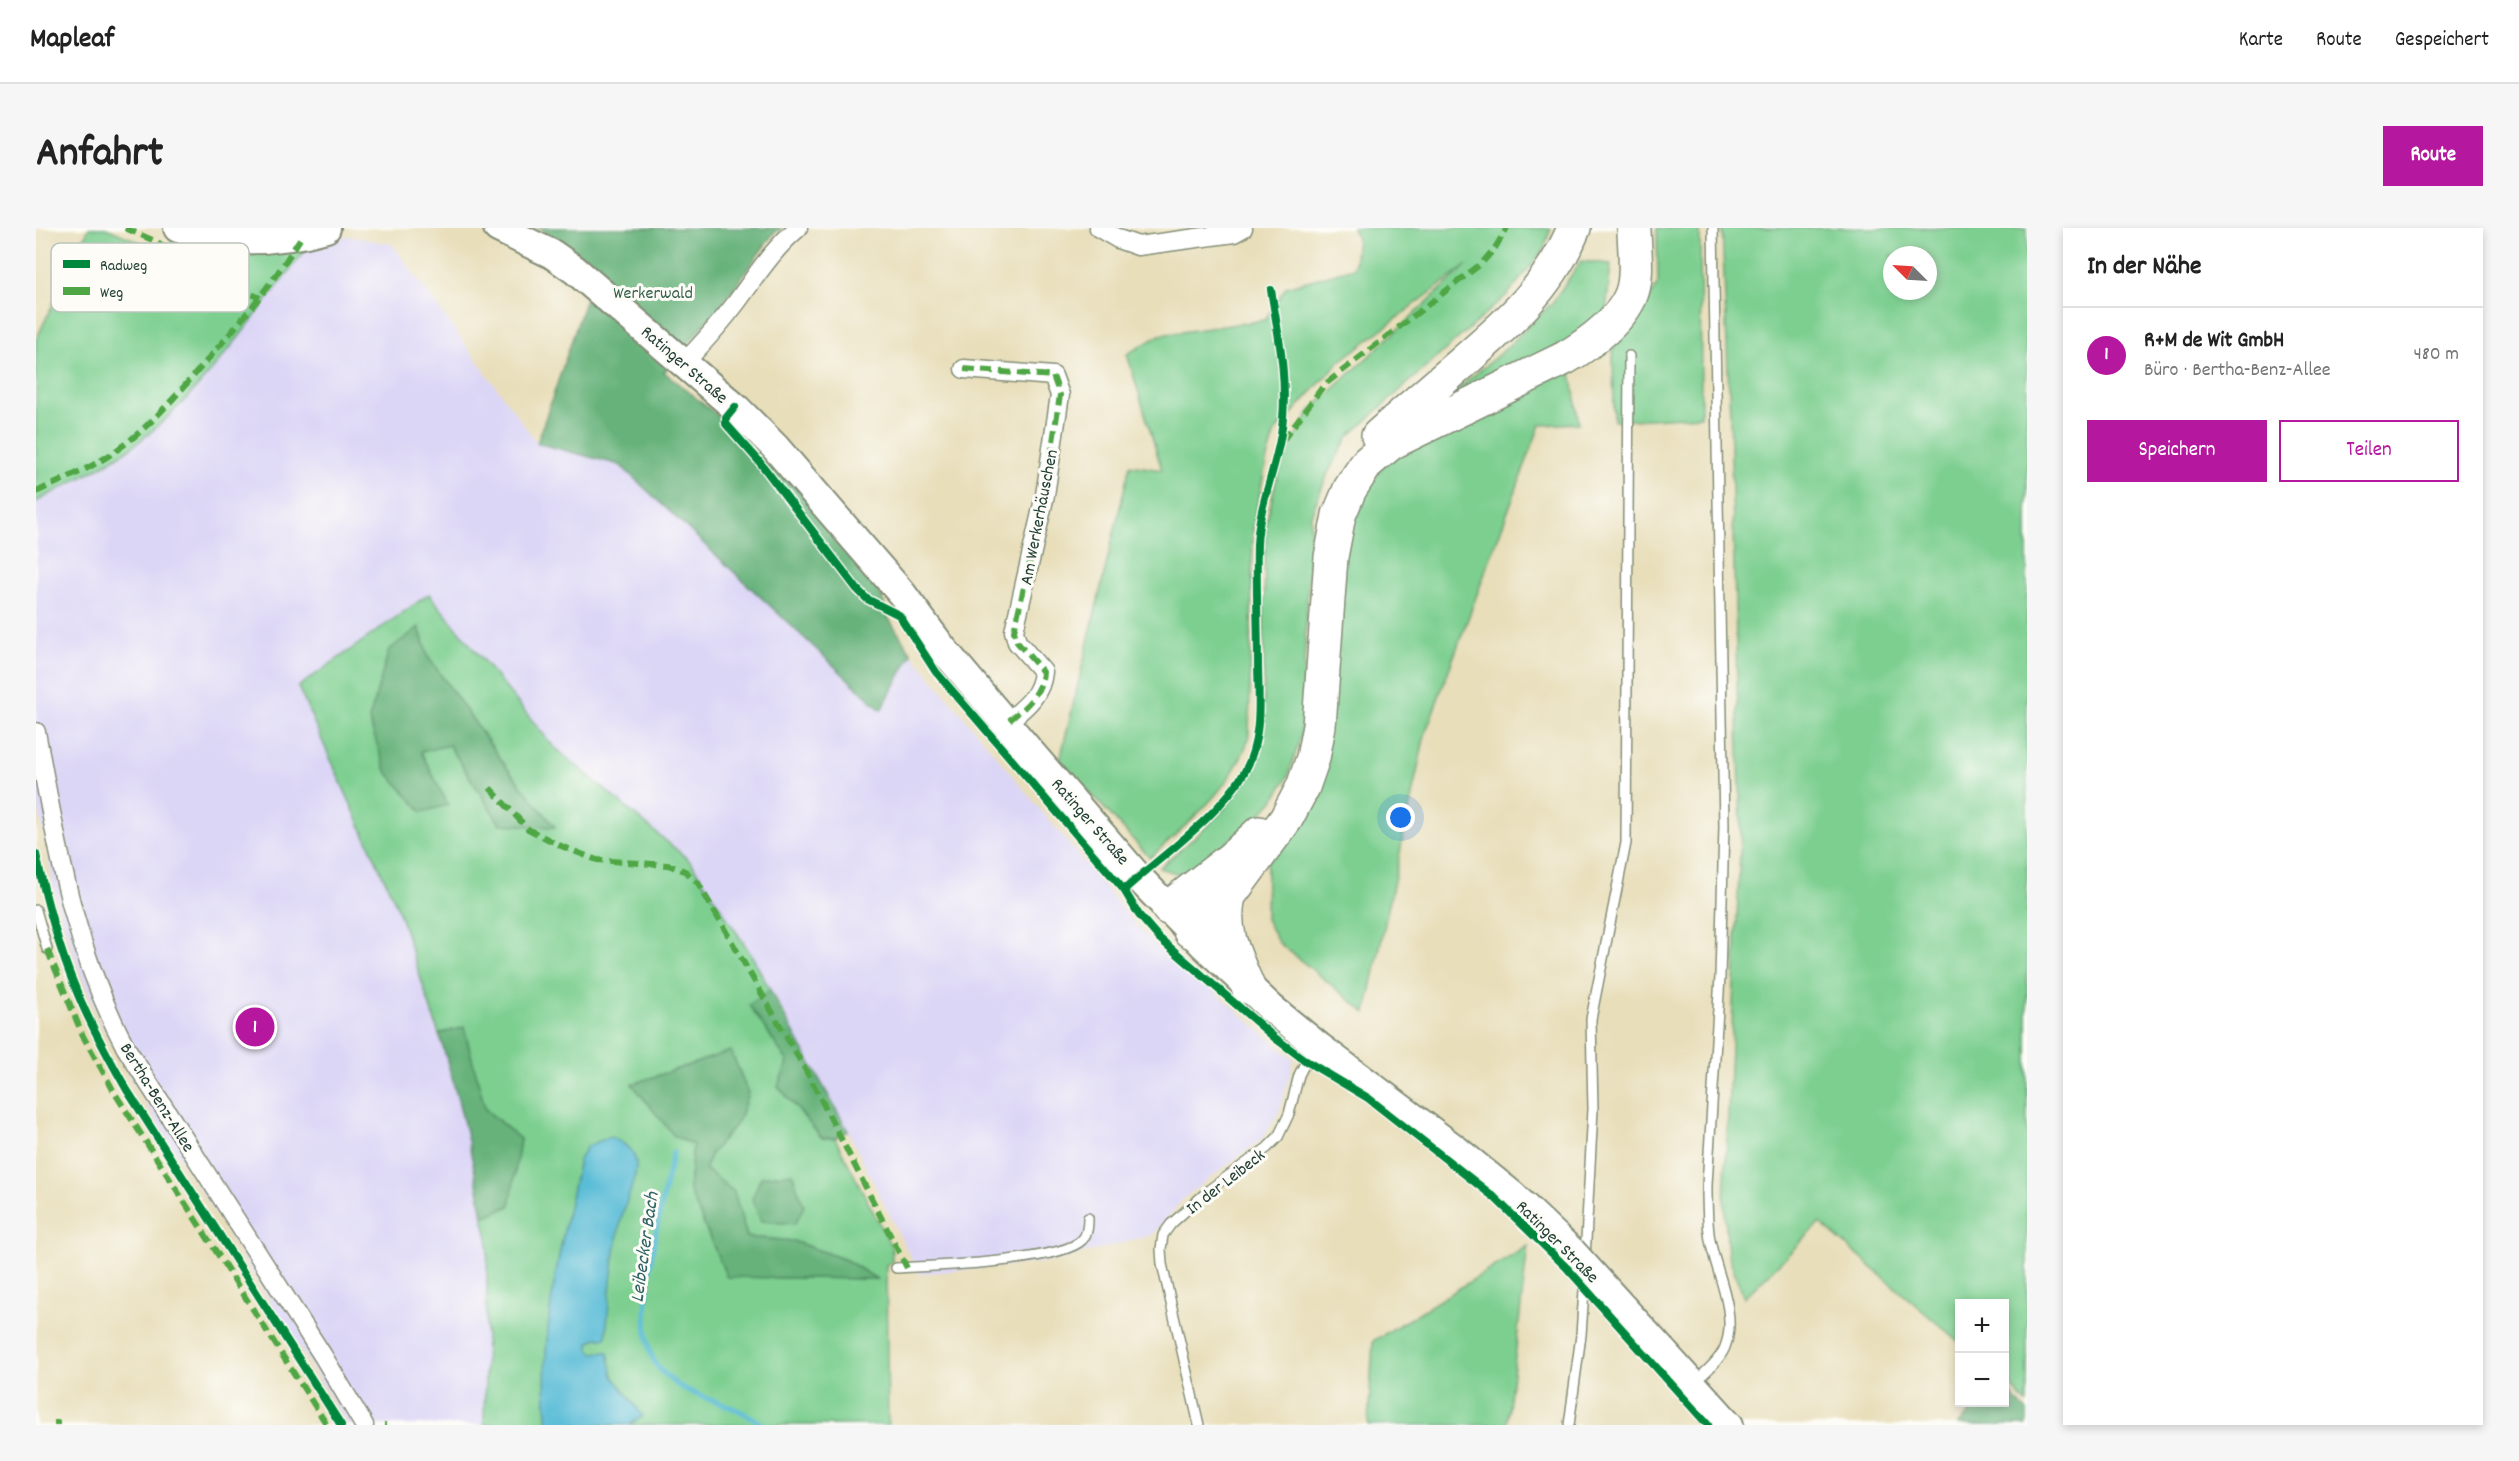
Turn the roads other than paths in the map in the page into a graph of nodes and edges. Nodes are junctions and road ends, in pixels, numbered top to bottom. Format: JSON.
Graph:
{"nodes":[{"id":1,"x":178,"y":228,"type":"edge"},
{"id":2,"x":326,"y":228,"type":"edge"},
{"id":3,"x":798,"y":228,"type":"edge"},
{"id":4,"x":1099,"y":228,"type":"edge"},
{"id":5,"x":1243,"y":228,"type":"edge"},
{"id":6,"x":1574,"y":228,"type":"edge"},
{"id":7,"x":1713,"y":228,"type":"edge"},
{"id":8,"x":502,"y":229,"type":"edge"},
{"id":9,"x":1634,"y":243,"type":"edge"},
{"id":10,"x":1629,"y":356,"type":"dead end"},
{"id":11,"x":684,"y":363,"type":"junction"},
{"id":12,"x":964,"y":369,"type":"dead end"},
{"id":13,"x":1006,"y":723,"type":"junction"},
{"id":14,"x":36,"y":732,"type":"edge"},
{"id":15,"x":1229,"y":896,"type":"junction"},
{"id":16,"x":1168,"y":908,"type":"junction"},
{"id":17,"x":36,"y":910,"type":"edge"},
{"id":18,"x":1190,"y":931,"type":"junction"},
{"id":19,"x":47,"y":949,"type":"dead end"},
{"id":20,"x":1248,"y":987,"type":"junction"},
{"id":21,"x":1312,"y":1054,"type":"junction"},
{"id":22,"x":1088,"y":1218,"type":"dead end"},
{"id":23,"x":896,"y":1268,"type":"dead end"},
{"id":24,"x":1692,"y":1385,"type":"junction"},
{"id":25,"x":364,"y":1425,"type":"edge"},
{"id":26,"x":1199,"y":1425,"type":"edge"},
{"id":27,"x":1569,"y":1425,"type":"edge"},
{"id":28,"x":1729,"y":1425,"type":"edge"}],
"edges":[{"from":1,"to":2,"type":"main road"},
{"from":3,"to":11,"type":"street"},
{"from":4,"to":5,"type":"street"},
{"from":6,"to":16,"type":"highway"},
{"from":7,"to":24,"type":"lane"},
{"from":8,"to":11,"type":"main road","name":"Ratinger Straße"},
{"from":9,"to":15,"type":"highway"},
{"from":10,"to":27,"type":"lane"},
{"from":11,"to":13,"type":"main road","name":"Ratinger Straße"},
{"from":12,"to":13,"type":"street","name":"Am Werkerhäuschen"},
{"from":13,"to":16,"type":"main road","name":"Ratinger Straße"},
{"from":14,"to":25,"type":"street","name":"Bertha-Benz-Allee"},
{"from":15,"to":18,"type":"highway"},
{"from":15,"to":20,"type":"highway"},
{"from":16,"to":18,"type":"main road","name":"Ratinger Straße"},
{"from":17,"to":19,"type":"lane"},
{"from":18,"to":20,"type":"main road","name":"Ratinger Straße"},
{"from":20,"to":21,"type":"main road","name":"Ratinger Straße"},
{"from":21,"to":24,"type":"main road","name":"Ratinger Straße","bridge":true},
{"from":21,"to":26,"type":"lane","name":"In der Leibeck"},
{"from":22,"to":23,"type":"lane"},
{"from":24,"to":28,"type":"main road","name":"Ratinger Straße"}]}
